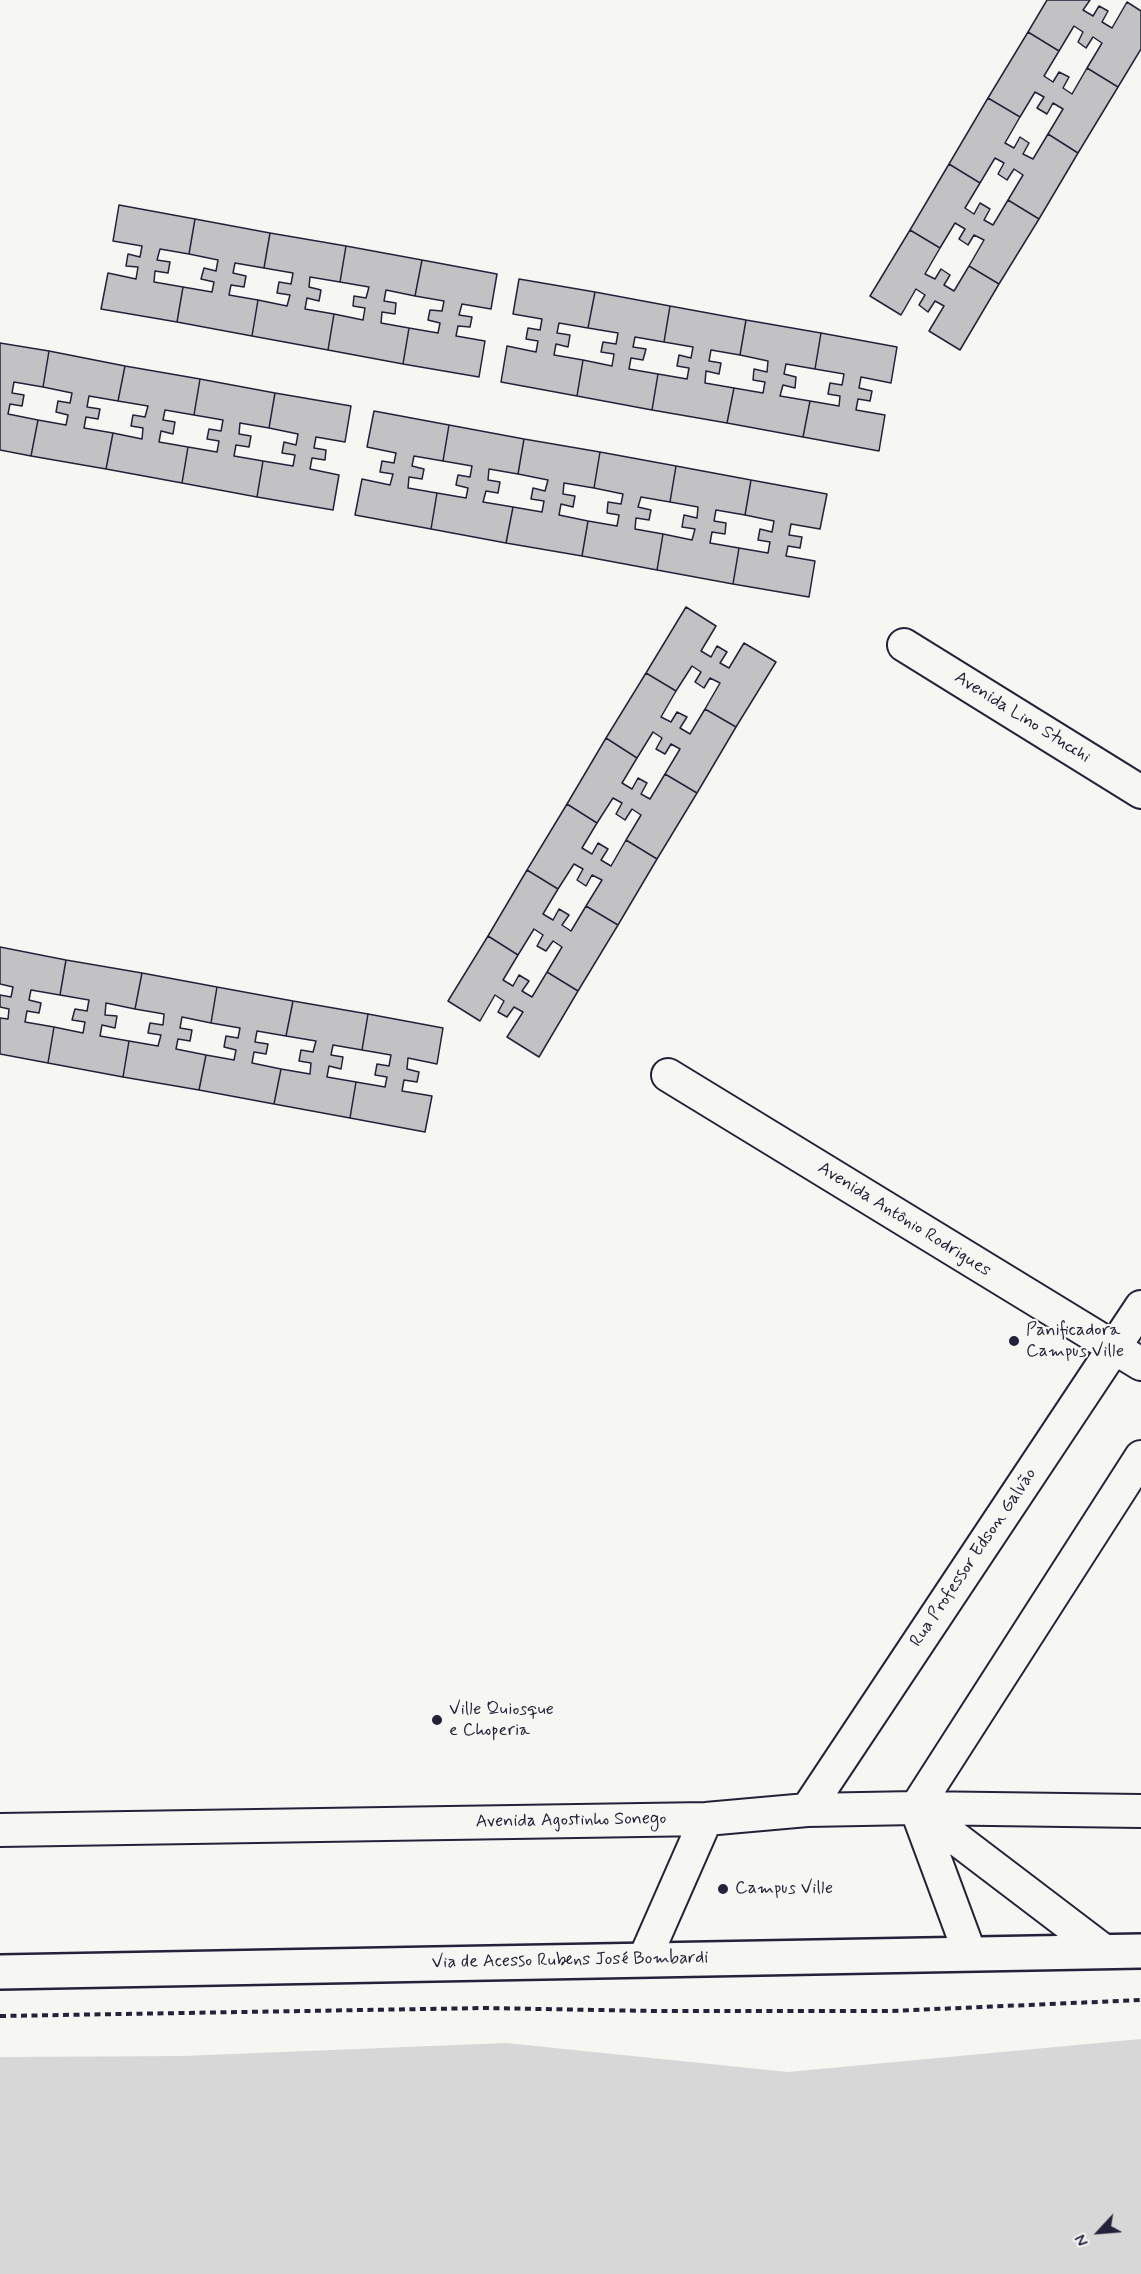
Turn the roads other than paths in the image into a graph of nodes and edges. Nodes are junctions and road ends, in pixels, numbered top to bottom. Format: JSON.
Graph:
{"nodes":[{"id":1,"x":904,"y":645,"type":"dead end"},
{"id":2,"x":1141,"y":792,"type":"edge"},
{"id":3,"x":668,"y":1075,"type":"dead end"},
{"id":4,"x":1141,"y":1307,"type":"edge"},
{"id":5,"x":1114,"y":1348,"type":"junction"},
{"id":6,"x":1141,"y":1364,"type":"edge"},
{"id":7,"x":1141,"y":1457,"type":"edge"},
{"id":8,"x":916,"y":1808,"type":"junction"},
{"id":9,"x":807,"y":1810,"type":"junction"},
{"id":10,"x":1141,"y":1811,"type":"edge"},
{"id":11,"x":706,"y":1820,"type":"junction"},
{"id":12,"x":0,"y":1830,"type":"edge"},
{"id":13,"x":1104,"y":1951,"type":"junction"},
{"id":14,"x":1141,"y":1951,"type":"edge"},
{"id":15,"x":970,"y":1954,"type":"junction"},
{"id":16,"x":644,"y":1959,"type":"junction"},
{"id":17,"x":0,"y":1972,"type":"edge"}],
"edges":[{"from":1,"to":2,"type":"street","name":"Avenida Lino Stucchi"},
{"from":3,"to":5,"type":"street","name":"Avenida Antônio Rodrigues"},
{"from":4,"to":5,"type":"street","name":"Rua Professor Edson Galvão"},
{"from":5,"to":6,"type":"street","name":"Avenida Antônio Rodrigues"},
{"from":5,"to":9,"type":"street","name":"Rua Professor Edson Galvão"},
{"from":7,"to":8,"type":"street"},
{"from":8,"to":9,"type":"street","name":"Avenida Agostinho Sonego"},
{"from":8,"to":10,"type":"street","name":"Avenida Agostinho Sonego"},
{"from":8,"to":13,"type":"street"},
{"from":8,"to":15,"type":"street"},
{"from":9,"to":11,"type":"street","name":"Avenida Agostinho Sonego"},
{"from":11,"to":12,"type":"street","name":"Avenida Agostinho Sonego"},
{"from":11,"to":16,"type":"street"},
{"from":13,"to":14,"type":"main road","name":"Via de Acesso Rubens José Bombardi"},
{"from":13,"to":15,"type":"main road","name":"Via de Acesso Rubens José Bombardi"},
{"from":15,"to":16,"type":"main road","name":"Via de Acesso Rubens José Bombardi"},
{"from":16,"to":17,"type":"main road","name":"Via de Acesso Rubens José Bombardi"}]}
